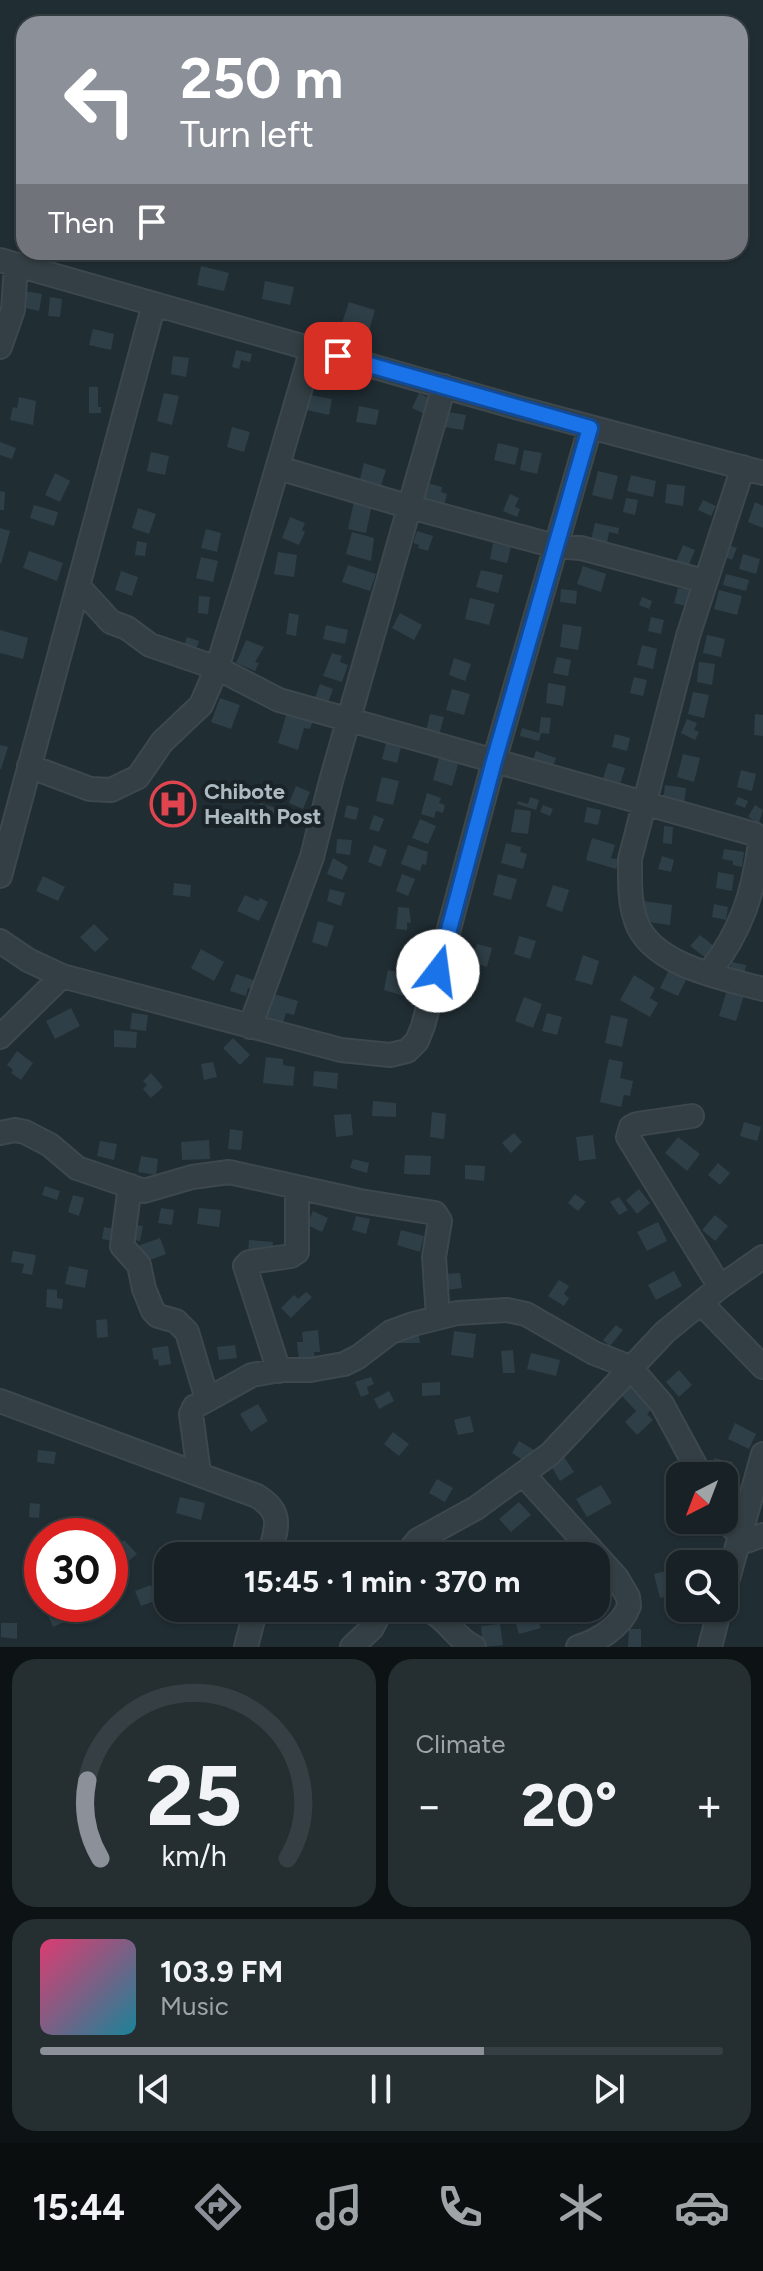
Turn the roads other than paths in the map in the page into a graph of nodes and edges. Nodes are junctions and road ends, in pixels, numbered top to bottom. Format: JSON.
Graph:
{"nodes":[{"id":1,"x":8,"y":262,"type":"edge"},
{"id":2,"x":154,"y":304,"type":"junction"},
{"id":3,"x":0,"y":347,"type":"edge"},
{"id":4,"x":312,"y":349,"type":"junction"},
{"id":5,"x":444,"y":386,"type":"junction"},
{"id":6,"x":590,"y":428,"type":"junction"},
{"id":7,"x":279,"y":468,"type":"junction"},
{"id":8,"x":753,"y":470,"type":"edge"},
{"id":9,"x":410,"y":507,"type":"junction"},
{"id":10,"x":555,"y":546,"type":"junction"},
{"id":11,"x":704,"y":581,"type":"junction"},
{"id":12,"x":78,"y":586,"type":"junction"},
{"id":13,"x":217,"y":668,"type":"junction"},
{"id":14,"x":348,"y":720,"type":"junction"},
{"id":15,"x":494,"y":761,"type":"junction"},
{"id":16,"x":29,"y":766,"type":"junction"},
{"id":17,"x":643,"y":805,"type":"junction"},
{"id":18,"x":0,"y":876,"type":"edge"},
{"id":19,"x":0,"y":941,"type":"edge"},
{"id":20,"x":709,"y":973,"type":"junction"},
{"id":21,"x":62,"y":976,"type":"junction"},
{"id":22,"x":763,"y":989,"type":"edge"},
{"id":23,"x":250,"y":1027,"type":"junction"},
{"id":24,"x":0,"y":1037,"type":"edge"},
{"id":25,"x":692,"y":1116,"type":"dead end"},
{"id":26,"x":0,"y":1133,"type":"edge"},
{"id":27,"x":130,"y":1186,"type":"junction"},
{"id":28,"x":297,"y":1187,"type":"junction"},
{"id":29,"x":763,"y":1257,"type":"edge"},
{"id":30,"x":720,"y":1287,"type":"junction"},
{"id":31,"x":701,"y":1303,"type":"junction"},
{"id":32,"x":438,"y":1317,"type":"junction"},
{"id":33,"x":630,"y":1367,"type":"junction"},
{"id":34,"x":763,"y":1367,"type":"edge"},
{"id":35,"x":279,"y":1371,"type":"junction"},
{"id":36,"x":207,"y":1399,"type":"junction"},
{"id":37,"x":0,"y":1401,"type":"edge"},
{"id":38,"x":763,"y":1454,"type":"edge"},
{"id":39,"x":693,"y":1462,"type":"edge"},
{"id":40,"x":199,"y":1473,"type":"junction"},
{"id":41,"x":523,"y":1474,"type":"junction"},
{"id":42,"x":735,"y":1534,"type":"edge"},
{"id":43,"x":763,"y":1535,"type":"edge"},
{"id":44,"x":739,"y":1540,"type":"junction"},
{"id":45,"x":273,"y":1542,"type":"edge"},
{"id":46,"x":416,"y":1542,"type":"edge"},
{"id":47,"x":736,"y":1550,"type":"edge"},
{"id":48,"x":252,"y":1622,"type":"edge"},
{"id":49,"x":375,"y":1622,"type":"edge"},
{"id":50,"x":446,"y":1622,"type":"edge"},
{"id":51,"x":716,"y":1622,"type":"edge"},
{"id":52,"x":246,"y":1647,"type":"edge"},
{"id":53,"x":352,"y":1647,"type":"edge"},
{"id":54,"x":474,"y":1647,"type":"edge"},
{"id":55,"x":578,"y":1647,"type":"edge"},
{"id":56,"x":710,"y":1647,"type":"edge"}],
"edges":[{"from":1,"to":2,"type":"street"},
{"from":1,"to":3,"type":"street"},
{"from":2,"to":4,"type":"street"},
{"from":2,"to":12,"type":"street"},
{"from":4,"to":5,"type":"street"},
{"from":4,"to":7,"type":"street"},
{"from":5,"to":6,"type":"street"},
{"from":5,"to":9,"type":"street"},
{"from":6,"to":8,"type":"street"},
{"from":6,"to":10,"type":"street"},
{"from":7,"to":9,"type":"street"},
{"from":7,"to":13,"type":"street"},
{"from":8,"to":11,"type":"street"},
{"from":9,"to":10,"type":"street"},
{"from":9,"to":14,"type":"street"},
{"from":10,"to":11,"type":"street"},
{"from":10,"to":15,"type":"street"},
{"from":11,"to":17,"type":"street"},
{"from":12,"to":13,"type":"street"},
{"from":12,"to":16,"type":"street"},
{"from":13,"to":14,"type":"street"},
{"from":13,"to":16,"type":"street"},
{"from":14,"to":15,"type":"street"},
{"from":14,"to":23,"type":"street"},
{"from":15,"to":17,"type":"street"},
{"from":15,"to":23,"type":"street"},
{"from":16,"to":18,"type":"street"},
{"from":17,"to":20,"type":"street"},
{"from":17,"to":20,"type":"street"},
{"from":19,"to":21,"type":"street"},
{"from":20,"to":22,"type":"street"},
{"from":21,"to":23,"type":"street"},
{"from":21,"to":24,"type":"street"},
{"from":25,"to":30,"type":"street"},
{"from":26,"to":27,"type":"street"},
{"from":27,"to":28,"type":"street"},
{"from":27,"to":36,"type":"street"},
{"from":28,"to":32,"type":"street"},
{"from":28,"to":35,"type":"street"},
{"from":29,"to":30,"type":"street"},
{"from":30,"to":31,"type":"street"},
{"from":31,"to":33,"type":"street"},
{"from":31,"to":34,"type":"street"},
{"from":32,"to":33,"type":"street"},
{"from":32,"to":35,"type":"street"},
{"from":33,"to":39,"type":"street"},
{"from":33,"to":41,"type":"street"},
{"from":35,"to":36,"type":"street"},
{"from":36,"to":40,"type":"street"},
{"from":37,"to":40,"type":"street"},
{"from":38,"to":44,"type":"street"},
{"from":40,"to":45,"type":"street"},
{"from":41,"to":46,"type":"street"},
{"from":41,"to":55,"type":"street"},
{"from":42,"to":44,"type":"street"},
{"from":43,"to":44,"type":"street"},
{"from":44,"to":47,"type":"street"},
{"from":48,"to":52,"type":"street"},
{"from":49,"to":53,"type":"street"},
{"from":50,"to":54,"type":"street"},
{"from":51,"to":56,"type":"street"}]}
